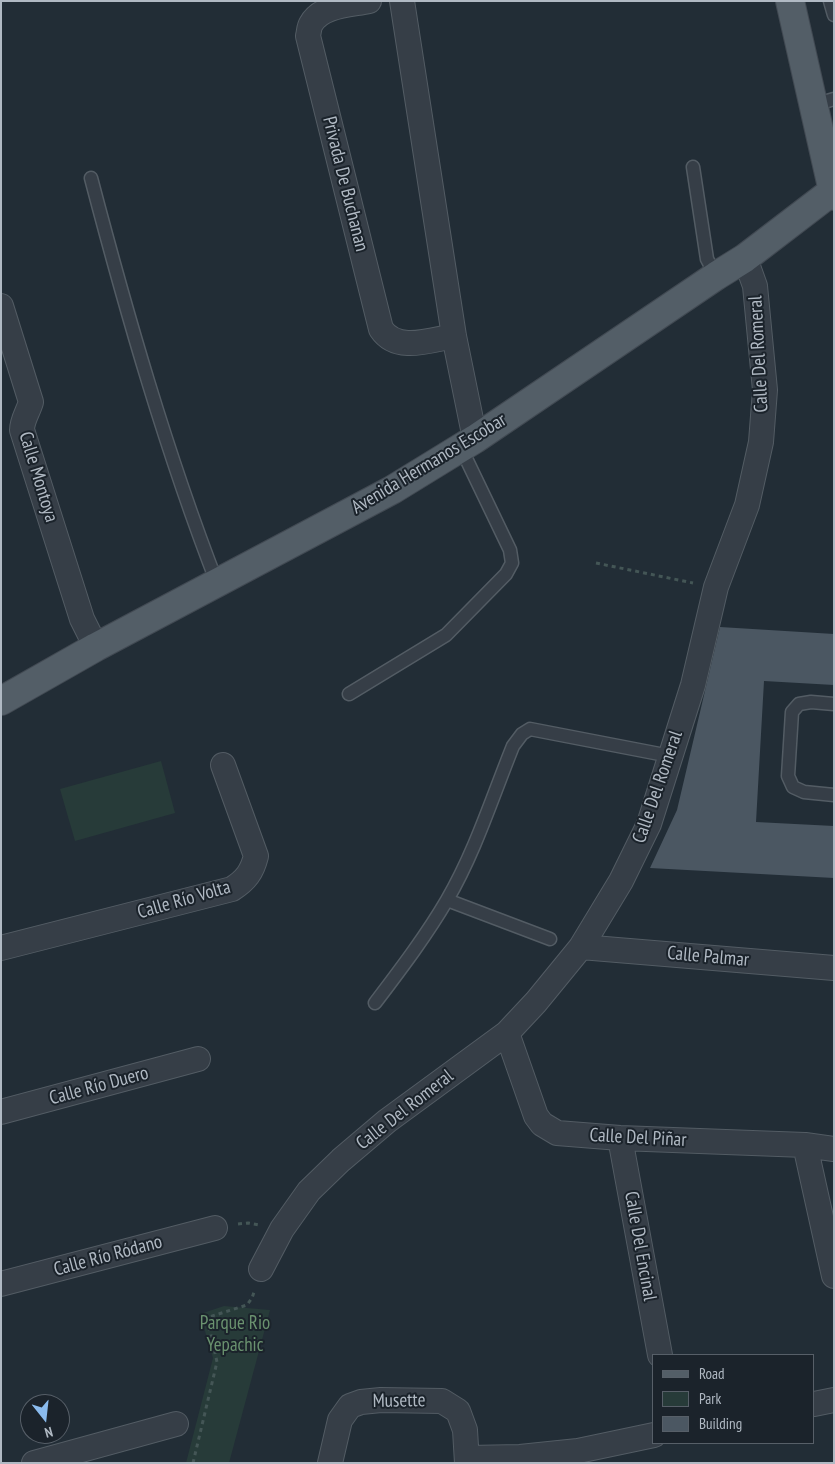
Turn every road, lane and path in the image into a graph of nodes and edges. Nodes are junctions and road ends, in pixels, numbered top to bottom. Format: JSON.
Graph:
{"nodes":[{"id":1,"x":369,"y":1,"type":"edge"},
{"id":2,"x":402,"y":1,"type":"edge"},
{"id":3,"x":790,"y":1,"type":"edge"},
{"id":4,"x":830,"y":1,"type":"edge"},
{"id":5,"x":834,"y":15,"type":"edge"},
{"id":6,"x":824,"y":109,"type":"edge"},
{"id":7,"x":693,"y":167,"type":"dead end"},
{"id":8,"x":90,"y":178,"type":"dead end"},
{"id":9,"x":833,"y":192,"type":"edge"},
{"id":10,"x":745,"y":258,"type":"junction"},
{"id":11,"x":716,"y":276,"type":"junction"},
{"id":12,"x":1,"y":306,"type":"edge"},
{"id":13,"x":454,"y":336,"type":"junction"},
{"id":14,"x":468,"y":444,"type":"junction"},
{"id":15,"x":596,"y":563,"type":"dead end"},
{"id":16,"x":217,"y":583,"type":"junction"},
{"id":17,"x":716,"y":587,"type":"junction"},
{"id":18,"x":96,"y":647,"type":"junction"},
{"id":19,"x":349,"y":694,"type":"dead end"},
{"id":20,"x":1,"y":700,"type":"edge"},
{"id":21,"x":834,"y":704,"type":"edge"},
{"id":22,"x":670,"y":756,"type":"junction"},
{"id":23,"x":223,"y":764,"type":"dead end"},
{"id":24,"x":834,"y":796,"type":"edge"},
{"id":25,"x":447,"y":900,"type":"junction"},
{"id":26,"x":550,"y":939,"type":"dead end"},
{"id":27,"x":581,"y":947,"type":"junction"},
{"id":28,"x":1,"y":948,"type":"edge"},
{"id":29,"x":834,"y":968,"type":"edge"},
{"id":30,"x":375,"y":1003,"type":"dead end"},
{"id":31,"x":507,"y":1033,"type":"junction"},
{"id":32,"x":198,"y":1059,"type":"dead end"},
{"id":33,"x":1,"y":1112,"type":"edge"},
{"id":34,"x":620,"y":1138,"type":"junction"},
{"id":35,"x":805,"y":1146,"type":"junction"},
{"id":36,"x":834,"y":1149,"type":"edge"},
{"id":37,"x":215,"y":1228,"type":"joint"},
{"id":38,"x":282,"y":1229,"type":"junction"},
{"id":39,"x":261,"y":1269,"type":"joint"},
{"id":40,"x":834,"y":1276,"type":"edge"},
{"id":41,"x":1,"y":1284,"type":"edge"},
{"id":42,"x":660,"y":1354,"type":"edge"},
{"id":43,"x":834,"y":1400,"type":"edge"},
{"id":44,"x":815,"y":1404,"type":"edge"},
{"id":45,"x":176,"y":1424,"type":"dead end"},
{"id":46,"x":652,"y":1436,"type":"edge"},
{"id":47,"x":579,"y":1457,"type":"edge"},
{"id":48,"x":468,"y":1461,"type":"edge"},
{"id":49,"x":34,"y":1463,"type":"edge"},
{"id":50,"x":193,"y":1463,"type":"edge"},
{"id":51,"x":330,"y":1463,"type":"edge"}],
"edges":[{"from":1,"to":13,"type":"street","name":"Privada De Buchanan"},
{"from":2,"to":13,"type":"street"},
{"from":3,"to":6,"type":"main road"},
{"from":4,"to":5,"type":"lane"},
{"from":6,"to":9,"type":"main road"},
{"from":7,"to":11,"type":"lane"},
{"from":8,"to":16,"type":"lane"},
{"from":9,"to":10,"type":"main road","name":"Avenida Hermanos Escobar"},
{"from":10,"to":11,"type":"main road","name":"Avenida Hermanos Escobar"},
{"from":10,"to":17,"type":"street","name":"Calle Del Romeral"},
{"from":11,"to":14,"type":"main road","name":"Avenida Hermanos Escobar"},
{"from":12,"to":18,"type":"street","name":"Calle Montoya"},
{"from":13,"to":14,"type":"street"},
{"from":14,"to":16,"type":"main road","name":"Avenida Hermanos Escobar"},
{"from":14,"to":19,"type":"lane"},
{"from":15,"to":17,"type":"path"},
{"from":16,"to":18,"type":"main road","name":"Avenida Hermanos Escobar"},
{"from":17,"to":22,"type":"street","name":"Calle Del Romeral"},
{"from":18,"to":20,"type":"main road","name":"Avenida Hermanos Escobar"},
{"from":21,"to":24,"type":"lane"},
{"from":22,"to":25,"type":"lane"},
{"from":22,"to":27,"type":"street","name":"Calle Del Romeral"},
{"from":23,"to":28,"type":"street","name":"Calle Río Volta"},
{"from":25,"to":26,"type":"lane"},
{"from":25,"to":30,"type":"lane"},
{"from":27,"to":29,"type":"street","name":"Calle Palmar"},
{"from":27,"to":31,"type":"street","name":"Calle Del Romeral"},
{"from":31,"to":34,"type":"street","name":"Calle Del Piñar"},
{"from":31,"to":38,"type":"street","name":"Calle Del Romeral"},
{"from":32,"to":33,"type":"street","name":"Calle Río Duero"},
{"from":34,"to":35,"type":"street","name":"Calle Del Piñar"},
{"from":34,"to":42,"type":"street","name":"Calle Del Encinal"},
{"from":35,"to":36,"type":"street","name":"Calle Del Piñar"},
{"from":35,"to":40,"type":"street"},
{"from":37,"to":38,"type":"path"},
{"from":37,"to":41,"type":"street","name":"Calle Río Ródano"},
{"from":38,"to":39,"type":"street","name":"Calle Del Romeral"},
{"from":39,"to":50,"type":"path"},
{"from":43,"to":44,"type":"street"},
{"from":45,"to":49,"type":"street"},
{"from":46,"to":47,"type":"street","name":"Musette"},
{"from":47,"to":48,"type":"street","name":"Musette"},
{"from":48,"to":51,"type":"street","name":"Musette"}]}
